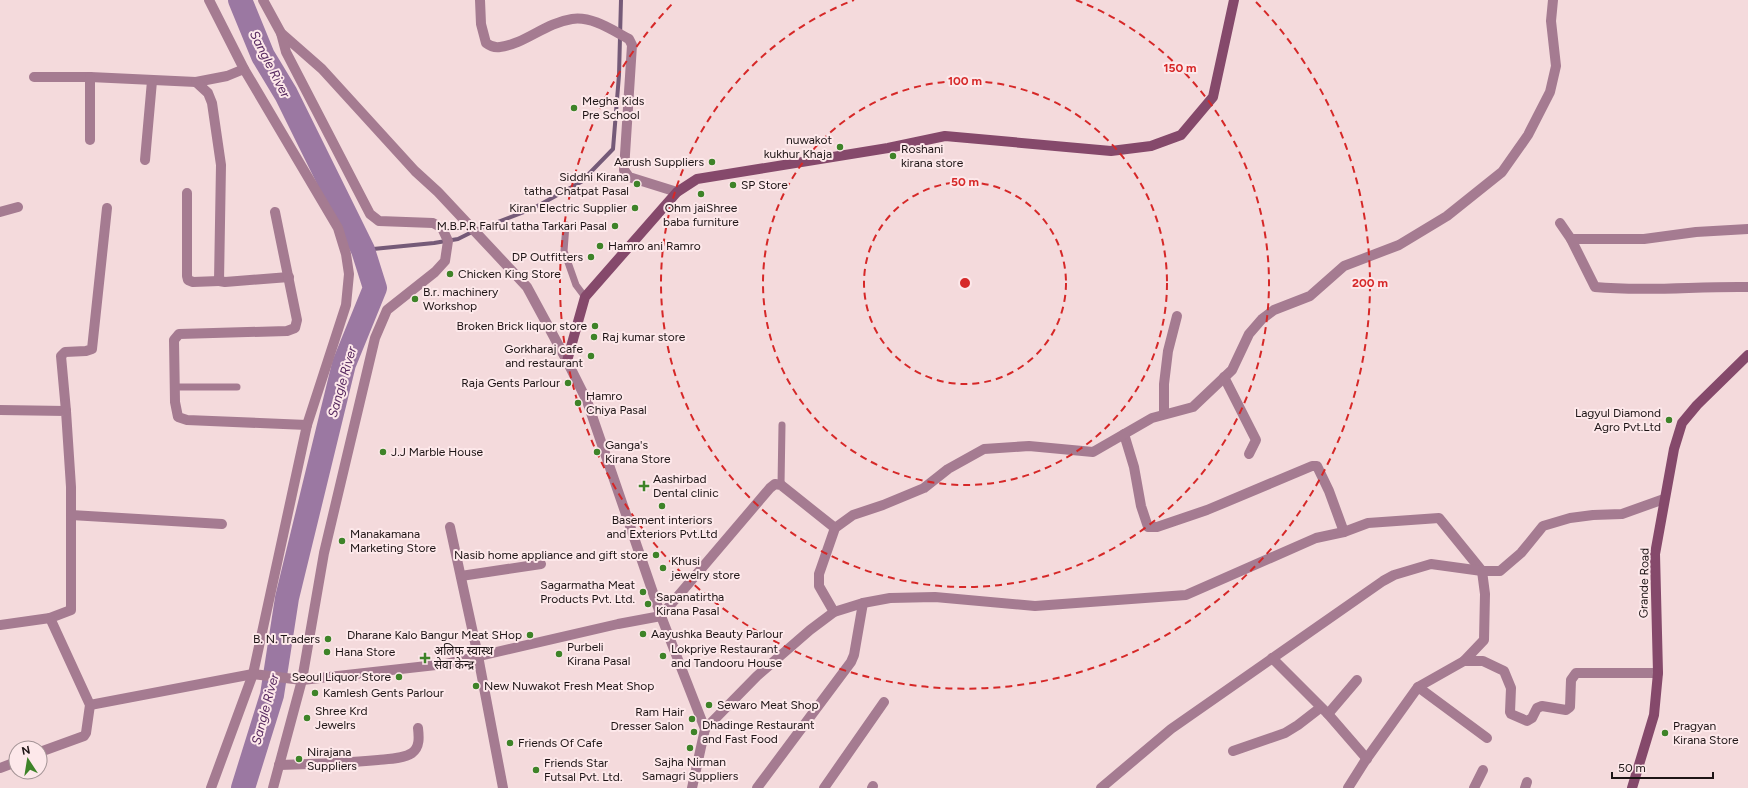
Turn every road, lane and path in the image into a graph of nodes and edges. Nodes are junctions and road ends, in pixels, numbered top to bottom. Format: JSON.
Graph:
{"nodes":[{"id":1,"x":209,"y":0,"type":"edge"},
{"id":2,"x":263,"y":0,"type":"edge"},
{"id":3,"x":480,"y":0,"type":"edge"},
{"id":4,"x":1234,"y":0,"type":"edge"},
{"id":5,"x":1553,"y":0,"type":"edge"},
{"id":6,"x":281,"y":33,"type":"junction"},
{"id":7,"x":244,"y":69,"type":"junction"},
{"id":8,"x":34,"y":77,"type":"dead end"},
{"id":9,"x":90,"y":77,"type":"junction"},
{"id":10,"x":152,"y":81,"type":"junction"},
{"id":11,"x":196,"y":82,"type":"junction"},
{"id":12,"x":90,"y":140,"type":"dead end"},
{"id":13,"x":145,"y":160,"type":"dead end"},
{"id":14,"x":677,"y":192,"type":"junction"},
{"id":15,"x":187,"y":193,"type":"dead end"},
{"id":16,"x":18,"y":208,"type":"dead end"},
{"id":17,"x":107,"y":208,"type":"dead end"},
{"id":18,"x":0,"y":212,"type":"edge"},
{"id":19,"x":275,"y":212,"type":"dead end"},
{"id":20,"x":1560,"y":223,"type":"dead end"},
{"id":21,"x":566,"y":225,"type":"dead end"},
{"id":22,"x":1748,"y":229,"type":"edge"},
{"id":23,"x":1571,"y":239,"type":"junction"},
{"id":24,"x":289,"y":277,"type":"junction"},
{"id":25,"x":219,"y":281,"type":"junction"},
{"id":26,"x":1748,"y":287,"type":"edge"},
{"id":27,"x":585,"y":297,"type":"junction"},
{"id":28,"x":1177,"y":316,"type":"dead end"},
{"id":29,"x":1748,"y":356,"type":"edge"},
{"id":30,"x":567,"y":361,"type":"junction"},
{"id":31,"x":1224,"y":377,"type":"junction"},
{"id":32,"x":175,"y":387,"type":"junction"},
{"id":33,"x":238,"y":387,"type":"dead end"},
{"id":34,"x":0,"y":410,"type":"edge"},
{"id":35,"x":66,"y":411,"type":"junction"},
{"id":36,"x":1164,"y":414,"type":"junction"},
{"id":37,"x":307,"y":425,"type":"junction"},
{"id":38,"x":782,"y":425,"type":"dead end"},
{"id":39,"x":1124,"y":434,"type":"junction"},
{"id":40,"x":1249,"y":454,"type":"dead end"},
{"id":41,"x":781,"y":485,"type":"junction"},
{"id":42,"x":1664,"y":499,"type":"junction"},
{"id":43,"x":71,"y":516,"type":"junction"},
{"id":44,"x":222,"y":524,"type":"dead end"},
{"id":45,"x":450,"y":528,"type":"dead end"},
{"id":46,"x":835,"y":528,"type":"junction"},
{"id":47,"x":1344,"y":532,"type":"junction"},
{"id":48,"x":541,"y":564,"type":"dead end"},
{"id":49,"x":1482,"y":571,"type":"junction"},
{"id":50,"x":461,"y":576,"type":"junction"},
{"id":51,"x":863,"y":602,"type":"junction"},
{"id":52,"x":834,"y":612,"type":"junction"},
{"id":53,"x":661,"y":616,"type":"junction"},
{"id":54,"x":50,"y":618,"type":"junction"},
{"id":55,"x":0,"y":625,"type":"edge"},
{"id":56,"x":478,"y":656,"type":"junction"},
{"id":57,"x":1272,"y":658,"type":"junction"},
{"id":58,"x":1464,"y":661,"type":"junction"},
{"id":59,"x":1658,"y":673,"type":"junction"},
{"id":60,"x":257,"y":675,"type":"junction"},
{"id":61,"x":298,"y":679,"type":"junction"},
{"id":62,"x":1357,"y":680,"type":"dead end"},
{"id":63,"x":1418,"y":688,"type":"junction"},
{"id":64,"x":884,"y":702,"type":"dead end"},
{"id":65,"x":90,"y":705,"type":"junction"},
{"id":66,"x":1324,"y":711,"type":"junction"},
{"id":67,"x":418,"y":728,"type":"dead end"},
{"id":68,"x":705,"y":729,"type":"junction"},
{"id":69,"x":1487,"y":738,"type":"dead end"},
{"id":70,"x":48,"y":749,"type":"edge"},
{"id":71,"x":1233,"y":751,"type":"dead end"},
{"id":72,"x":1367,"y":759,"type":"junction"},
{"id":73,"x":279,"y":765,"type":"junction"},
{"id":74,"x":1483,"y":770,"type":"dead end"},
{"id":75,"x":211,"y":788,"type":"edge"},
{"id":76,"x":273,"y":788,"type":"edge"},
{"id":77,"x":503,"y":788,"type":"edge"},
{"id":78,"x":692,"y":788,"type":"edge"},
{"id":79,"x":757,"y":788,"type":"edge"},
{"id":80,"x":824,"y":788,"type":"edge"},
{"id":81,"x":1101,"y":788,"type":"edge"},
{"id":82,"x":1348,"y":788,"type":"edge"},
{"id":83,"x":1474,"y":788,"type":"edge"},
{"id":84,"x":1632,"y":788,"type":"edge"}],
"edges":[{"from":1,"to":7,"type":"street"},
{"from":2,"to":6,"type":"street"},
{"from":3,"to":14,"type":"street"},
{"from":4,"to":14,"type":"street"},
{"from":5,"to":31,"type":"street"},
{"from":6,"to":30,"type":"street"},
{"from":6,"to":61,"type":"street"},
{"from":7,"to":11,"type":"street"},
{"from":7,"to":37,"type":"street"},
{"from":8,"to":9,"type":"street"},
{"from":9,"to":10,"type":"street"},
{"from":9,"to":12,"type":"street"},
{"from":10,"to":11,"type":"street"},
{"from":10,"to":13,"type":"street"},
{"from":11,"to":25,"type":"street"},
{"from":14,"to":27,"type":"street"},
{"from":15,"to":25,"type":"street"},
{"from":16,"to":18,"type":"street"},
{"from":17,"to":35,"type":"street"},
{"from":19,"to":24,"type":"street"},
{"from":20,"to":23,"type":"street"},
{"from":21,"to":27,"type":"lane"},
{"from":22,"to":23,"type":"street"},
{"from":23,"to":26,"type":"street"},
{"from":24,"to":25,"type":"street"},
{"from":24,"to":32,"type":"street"},
{"from":27,"to":30,"type":"street"},
{"from":28,"to":36,"type":"street"},
{"from":29,"to":42,"type":"street","name":"Grande Road"},
{"from":30,"to":53,"type":"street"},
{"from":31,"to":36,"type":"street"},
{"from":31,"to":40,"type":"street"},
{"from":32,"to":33,"type":"lane"},
{"from":32,"to":37,"type":"street"},
{"from":34,"to":35,"type":"street"},
{"from":35,"to":43,"type":"street"},
{"from":36,"to":39,"type":"street"},
{"from":37,"to":60,"type":"street"},
{"from":38,"to":41,"type":"lane"},
{"from":39,"to":46,"type":"street"},
{"from":39,"to":47,"type":"street"},
{"from":41,"to":46,"type":"street"},
{"from":41,"to":53,"type":"street"},
{"from":42,"to":49,"type":"street"},
{"from":42,"to":59,"type":"street","name":"Grande Road"},
{"from":43,"to":44,"type":"street"},
{"from":43,"to":54,"type":"street"},
{"from":45,"to":50,"type":"street"},
{"from":46,"to":52,"type":"street"},
{"from":47,"to":49,"type":"street"},
{"from":47,"to":51,"type":"street"},
{"from":48,"to":50,"type":"street"},
{"from":49,"to":57,"type":"street"},
{"from":49,"to":58,"type":"street"},
{"from":50,"to":56,"type":"street"},
{"from":51,"to":52,"type":"street"},
{"from":51,"to":79,"type":"street"},
{"from":52,"to":68,"type":"street"},
{"from":53,"to":56,"type":"street"},
{"from":53,"to":68,"type":"street"},
{"from":54,"to":55,"type":"street"},
{"from":54,"to":65,"type":"street"},
{"from":56,"to":61,"type":"street"},
{"from":56,"to":77,"type":"street"},
{"from":57,"to":66,"type":"street"},
{"from":57,"to":81,"type":"street"},
{"from":58,"to":59,"type":"street"},
{"from":58,"to":63,"type":"street"},
{"from":59,"to":84,"type":"street","name":"Grande Road"},
{"from":60,"to":61,"type":"street"},
{"from":60,"to":65,"type":"street"},
{"from":60,"to":75,"type":"street"},
{"from":61,"to":73,"type":"street"},
{"from":62,"to":66,"type":"street"},
{"from":63,"to":69,"type":"street"},
{"from":63,"to":72,"type":"street"},
{"from":64,"to":80,"type":"street"},
{"from":65,"to":70,"type":"street"},
{"from":66,"to":71,"type":"street"},
{"from":66,"to":72,"type":"street"},
{"from":67,"to":73,"type":"street"},
{"from":68,"to":78,"type":"street"},
{"from":72,"to":82,"type":"street"},
{"from":73,"to":76,"type":"street"},
{"from":74,"to":83,"type":"street"}]}
